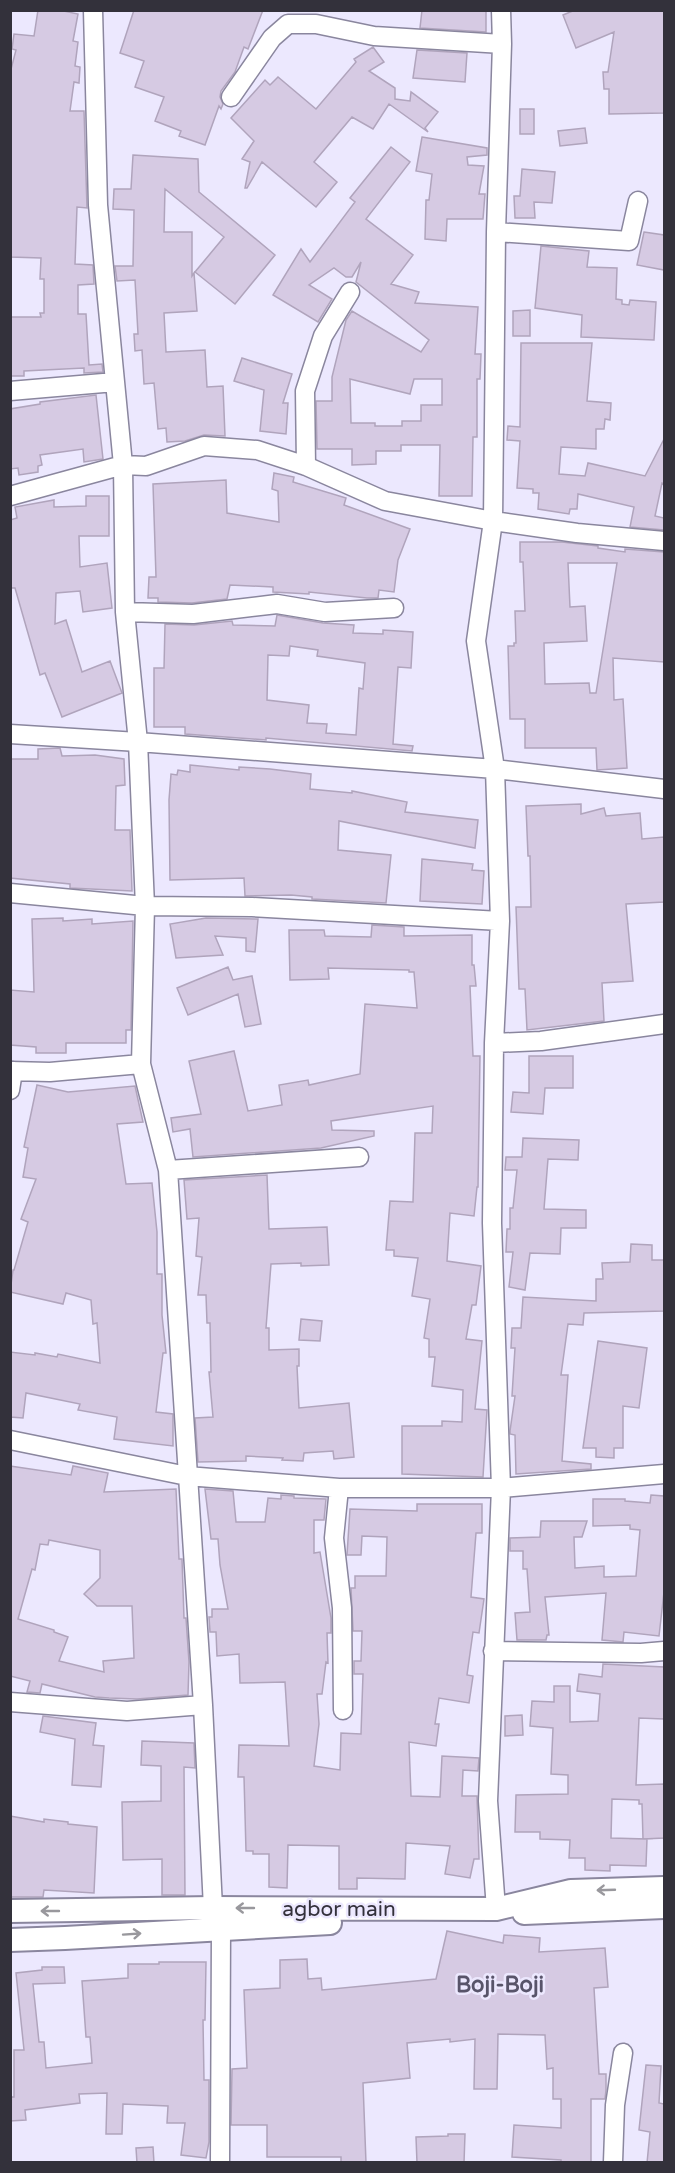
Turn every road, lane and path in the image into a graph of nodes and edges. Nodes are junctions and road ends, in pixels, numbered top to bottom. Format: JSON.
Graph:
{"nodes":[{"id":1,"x":93,"y":10,"type":"edge"},
{"id":2,"x":501,"y":10,"type":"edge"},
{"id":3,"x":502,"y":44,"type":"junction"},
{"id":4,"x":231,"y":97,"type":"dead end"},
{"id":5,"x":638,"y":201,"type":"dead end"},
{"id":6,"x":496,"y":232,"type":"junction"},
{"id":7,"x":350,"y":292,"type":"dead end"},
{"id":8,"x":115,"y":382,"type":"junction"},
{"id":9,"x":10,"y":391,"type":"edge"},
{"id":10,"x":123,"y":465,"type":"junction"},
{"id":11,"x":306,"y":465,"type":"junction"},
{"id":12,"x":10,"y":496,"type":"edge"},
{"id":13,"x":494,"y":521,"type":"junction"},
{"id":14,"x":664,"y":541,"type":"edge"},
{"id":15,"x":394,"y":608,"type":"dead end"},
{"id":16,"x":124,"y":612,"type":"junction"},
{"id":17,"x":10,"y":734,"type":"edge"},
{"id":18,"x":138,"y":741,"type":"junction"},
{"id":19,"x":495,"y":769,"type":"junction"},
{"id":20,"x":664,"y":789,"type":"edge"},
{"id":21,"x":10,"y":893,"type":"edge"},
{"id":22,"x":145,"y":906,"type":"junction"},
{"id":23,"x":500,"y":921,"type":"junction"},
{"id":24,"x":664,"y":1024,"type":"edge"},
{"id":25,"x":494,"y":1043,"type":"junction"},
{"id":26,"x":141,"y":1064,"type":"junction"},
{"id":27,"x":12,"y":1071,"type":"edge"},
{"id":28,"x":10,"y":1090,"type":"edge"},
{"id":29,"x":359,"y":1157,"type":"dead end"},
{"id":30,"x":168,"y":1170,"type":"junction"},
{"id":31,"x":10,"y":1440,"type":"edge"},
{"id":32,"x":664,"y":1474,"type":"edge"},
{"id":33,"x":187,"y":1476,"type":"junction"},
{"id":34,"x":339,"y":1488,"type":"junction"},
{"id":35,"x":501,"y":1488,"type":"junction"},
{"id":36,"x":493,"y":1651,"type":"junction"},
{"id":37,"x":664,"y":1651,"type":"edge"},
{"id":38,"x":10,"y":1702,"type":"edge"},
{"id":39,"x":203,"y":1705,"type":"junction"},
{"id":40,"x":343,"y":1710,"type":"dead end"},
{"id":41,"x":664,"y":1888,"type":"edge"},
{"id":42,"x":664,"y":1907,"type":"edge"},
{"id":43,"x":496,"y":1909,"type":"junction"},
{"id":44,"x":10,"y":1911,"type":"edge"},
{"id":45,"x":217,"y":1918,"type":"junction"},
{"id":46,"x":10,"y":1940,"type":"edge"},
{"id":47,"x":623,"y":2053,"type":"dead end"},
{"id":48,"x":220,"y":2163,"type":"edge"},
{"id":49,"x":613,"y":2163,"type":"edge"}],
"edges":[{"from":1,"to":8,"type":"street"},
{"from":2,"to":3,"type":"street"},
{"from":3,"to":4,"type":"street"},
{"from":3,"to":6,"type":"street"},
{"from":5,"to":6,"type":"street"},
{"from":6,"to":13,"type":"street"},
{"from":7,"to":11,"type":"street"},
{"from":8,"to":9,"type":"street"},
{"from":8,"to":10,"type":"street"},
{"from":10,"to":11,"type":"street"},
{"from":10,"to":12,"type":"street"},
{"from":10,"to":16,"type":"street"},
{"from":11,"to":13,"type":"street"},
{"from":13,"to":14,"type":"street"},
{"from":13,"to":19,"type":"street"},
{"from":15,"to":16,"type":"street"},
{"from":16,"to":18,"type":"street"},
{"from":17,"to":18,"type":"street"},
{"from":18,"to":19,"type":"street"},
{"from":18,"to":22,"type":"street"},
{"from":19,"to":20,"type":"street"},
{"from":19,"to":23,"type":"street"},
{"from":21,"to":22,"type":"street"},
{"from":22,"to":23,"type":"street"},
{"from":22,"to":26,"type":"street"},
{"from":23,"to":25,"type":"street"},
{"from":24,"to":25,"type":"street"},
{"from":25,"to":35,"type":"street"},
{"from":26,"to":27,"type":"street"},
{"from":26,"to":30,"type":"street"},
{"from":27,"to":28,"type":"street"},
{"from":29,"to":30,"type":"street"},
{"from":30,"to":33,"type":"street"},
{"from":31,"to":33,"type":"street"},
{"from":32,"to":35,"type":"street"},
{"from":33,"to":34,"type":"street"},
{"from":33,"to":39,"type":"street"},
{"from":34,"to":35,"type":"street"},
{"from":34,"to":40,"type":"street"},
{"from":35,"to":36,"type":"street"},
{"from":36,"to":37,"type":"street"},
{"from":36,"to":43,"type":"street"},
{"from":38,"to":39,"type":"street"},
{"from":39,"to":45,"type":"street"},
{"from":41,"to":43,"type":"main road","name":"agbor main","one_way":true},
{"from":42,"to":45,"type":"main road","name":"agbor main"},
{"from":43,"to":45,"type":"main road","name":"agbor main","one_way":true},
{"from":45,"to":44,"type":"main road","name":"agbor main","one_way":true},
{"from":46,"to":45,"type":"main road","name":"agbor main","one_way":true},
{"from":45,"to":48,"type":"street"},
{"from":47,"to":49,"type":"street"}]}
